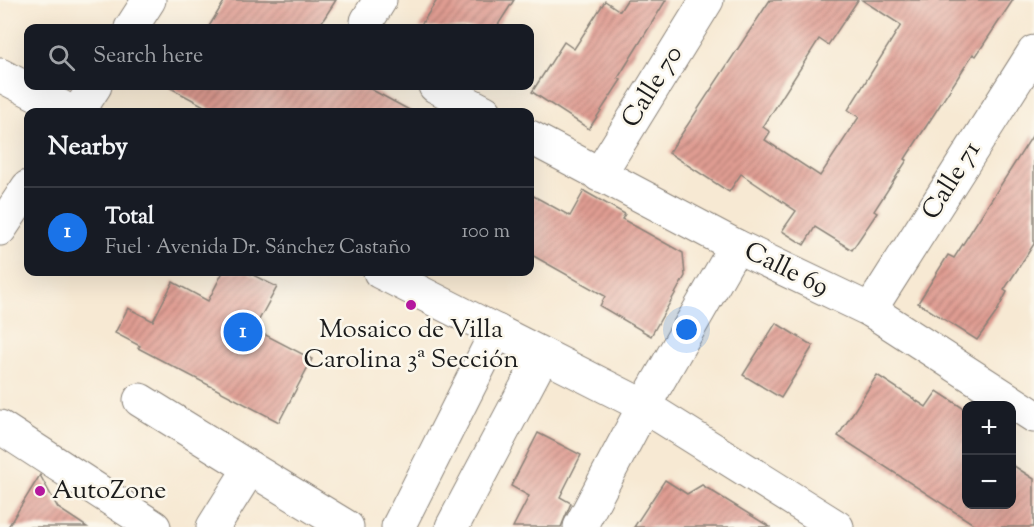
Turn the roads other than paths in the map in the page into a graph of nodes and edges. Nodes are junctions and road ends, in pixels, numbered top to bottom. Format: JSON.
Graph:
{"nodes":[{"id":1,"x":149,"y":0,"type":"edge"},
{"id":2,"x":380,"y":0,"type":"edge"},
{"id":3,"x":706,"y":0,"type":"edge"},
{"id":4,"x":134,"y":24,"type":"edge"},
{"id":5,"x":367,"y":24,"type":"edge"},
{"id":6,"x":1034,"y":52,"type":"edge"},
{"id":7,"x":0,"y":75,"type":"edge"},
{"id":8,"x":24,"y":88,"type":"edge"},
{"id":9,"x":28,"y":90,"type":"edge"},
{"id":10,"x":92,"y":90,"type":"edge"},
{"id":11,"x":443,"y":90,"type":"edge"},
{"id":12,"x":62,"y":108,"type":"edge"},
{"id":13,"x":81,"y":108,"type":"edge"},
{"id":14,"x":477,"y":108,"type":"edge"},
{"id":15,"x":534,"y":139,"type":"edge"},
{"id":16,"x":598,"y":175,"type":"junction"},
{"id":17,"x":24,"y":193,"type":"edge"},
{"id":18,"x":0,"y":229,"type":"edge"},
{"id":19,"x":735,"y":246,"type":"junction"},
{"id":20,"x":388,"y":276,"type":"edge"},
{"id":21,"x":870,"y":310,"type":"junction"},
{"id":22,"x":496,"y":331,"type":"junction"},
{"id":23,"x":543,"y":355,"type":"junction"},
{"id":24,"x":140,"y":400,"type":"dead end"},
{"id":25,"x":644,"y":406,"type":"junction"},
{"id":26,"x":1034,"y":416,"type":"edge"},
{"id":27,"x":0,"y":427,"type":"edge"},
{"id":28,"x":250,"y":468,"type":"junction"},
{"id":29,"x":610,"y":471,"type":"junction"},
{"id":30,"x":154,"y":527,"type":"edge"},
{"id":31,"x":213,"y":527,"type":"edge"},
{"id":32,"x":347,"y":527,"type":"edge"},
{"id":33,"x":398,"y":527,"type":"edge"},
{"id":34,"x":452,"y":527,"type":"edge"},
{"id":35,"x":567,"y":527,"type":"edge"},
{"id":36,"x":580,"y":527,"type":"edge"},
{"id":37,"x":837,"y":527,"type":"edge"}],
"edges":[{"from":1,"to":4,"type":"street"},
{"from":2,"to":5,"type":"street"},
{"from":3,"to":16,"type":"street","name":"Calle 70"},
{"from":6,"to":21,"type":"street","name":"Calle 71"},
{"from":7,"to":8,"type":"street"},
{"from":9,"to":12,"type":"street"},
{"from":10,"to":13,"type":"street"},
{"from":11,"to":14,"type":"street"},
{"from":15,"to":16,"type":"street","name":"Calle 69"},
{"from":16,"to":19,"type":"street","name":"Calle 69"},
{"from":17,"to":18,"type":"street"},
{"from":19,"to":21,"type":"street","name":"Calle 69"},
{"from":19,"to":25,"type":"street"},
{"from":20,"to":22,"type":"street"},
{"from":21,"to":26,"type":"street","name":"Calle 69"},
{"from":22,"to":23,"type":"street"},
{"from":22,"to":33,"type":"street"},
{"from":23,"to":25,"type":"street"},
{"from":23,"to":34,"type":"street"},
{"from":24,"to":28,"type":"street"},
{"from":25,"to":29,"type":"street"},
{"from":25,"to":37,"type":"street"},
{"from":27,"to":30,"type":"street"},
{"from":28,"to":31,"type":"street"},
{"from":28,"to":32,"type":"street"},
{"from":29,"to":35,"type":"street"},
{"from":29,"to":36,"type":"street"}]}
